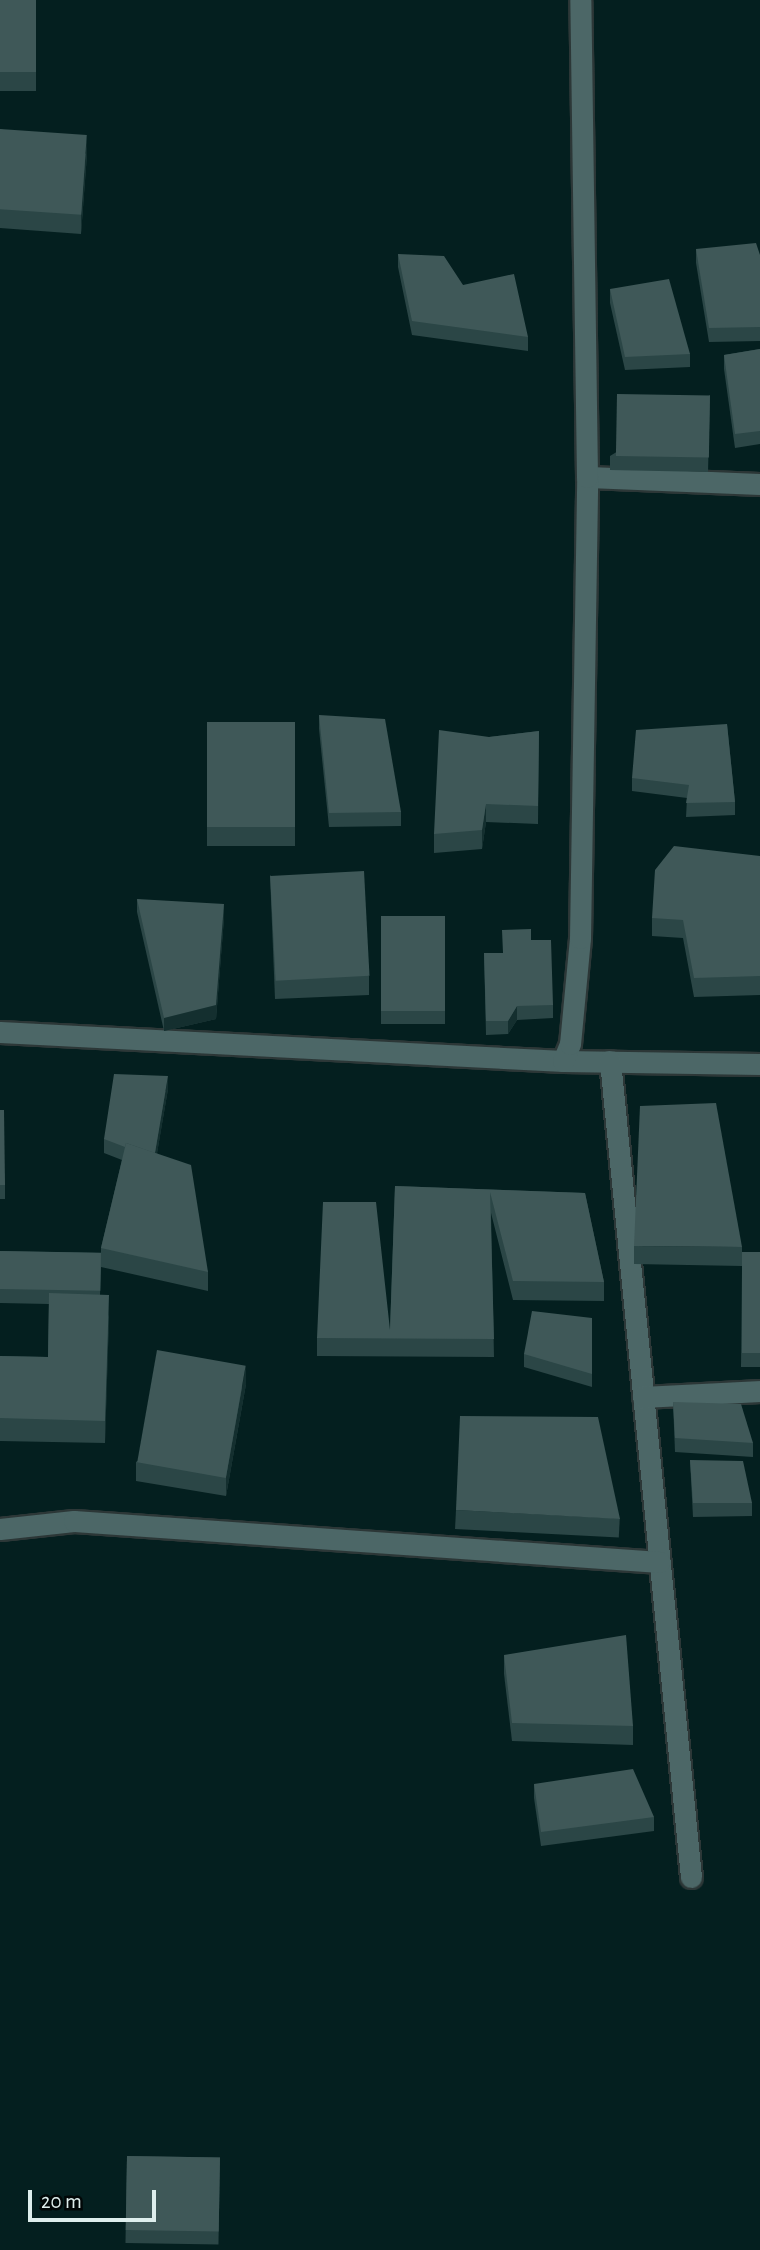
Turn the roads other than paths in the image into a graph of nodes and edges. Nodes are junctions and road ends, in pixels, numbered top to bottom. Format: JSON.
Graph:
{"nodes":[{"id":1,"x":580,"y":0,"type":"edge"},
{"id":2,"x":587,"y":477,"type":"junction"},
{"id":3,"x":760,"y":484,"type":"edge"},
{"id":4,"x":0,"y":1032,"type":"edge"},
{"id":5,"x":564,"y":1061,"type":"junction"},
{"id":6,"x":610,"y":1061,"type":"junction"},
{"id":7,"x":760,"y":1064,"type":"edge"},
{"id":8,"x":760,"y":1391,"type":"edge"},
{"id":9,"x":643,"y":1396,"type":"junction"},
{"id":10,"x":0,"y":1529,"type":"edge"},
{"id":11,"x":660,"y":1562,"type":"junction"},
{"id":12,"x":691,"y":1877,"type":"dead end"}],
"edges":[{"from":1,"to":2,"type":"street"},
{"from":2,"to":3,"type":"street"},
{"from":2,"to":5,"type":"street"},
{"from":4,"to":5,"type":"street"},
{"from":5,"to":6,"type":"street"},
{"from":6,"to":7,"type":"street"},
{"from":6,"to":9,"type":"street"},
{"from":8,"to":9,"type":"street"},
{"from":9,"to":11,"type":"street"},
{"from":10,"to":11,"type":"street"},
{"from":11,"to":12,"type":"street"}]}
